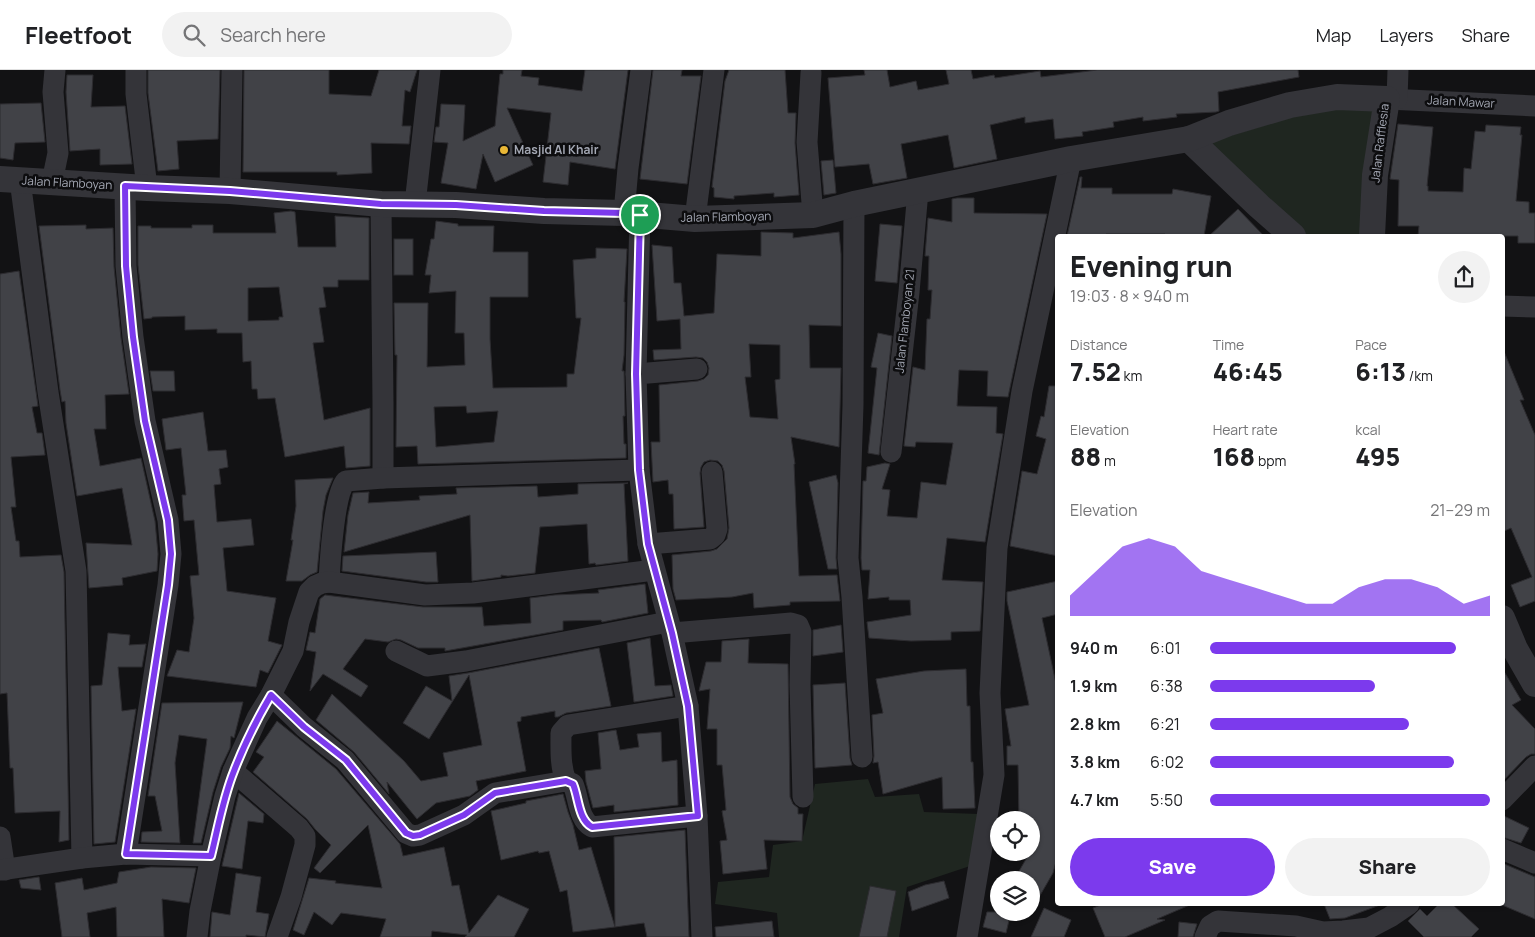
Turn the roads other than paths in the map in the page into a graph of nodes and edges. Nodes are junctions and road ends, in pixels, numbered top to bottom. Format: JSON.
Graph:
{"nodes":[{"id":1,"x":55,"y":70,"type":"edge"},
{"id":2,"x":136,"y":70,"type":"edge"},
{"id":3,"x":232,"y":70,"type":"edge"},
{"id":4,"x":430,"y":70,"type":"edge"},
{"id":5,"x":642,"y":70,"type":"edge"},
{"id":6,"x":714,"y":70,"type":"edge"},
{"id":7,"x":1398,"y":70,"type":"edge"},
{"id":8,"x":811,"y":74,"type":"dead end"},
{"id":9,"x":1392,"y":99,"type":"junction"},
{"id":10,"x":1535,"y":106,"type":"edge"},
{"id":11,"x":1189,"y":139,"type":"junction"},
{"id":12,"x":1071,"y":160,"type":"junction"},
{"id":13,"x":10,"y":180,"type":"edge"},
{"id":14,"x":52,"y":182,"type":"junction"},
{"id":15,"x":136,"y":187,"type":"junction"},
{"id":16,"x":929,"y":188,"type":"junction"},
{"id":17,"x":230,"y":191,"type":"junction"},
{"id":18,"x":381,"y":204,"type":"junction"},
{"id":19,"x":415,"y":204,"type":"junction"},
{"id":20,"x":854,"y":204,"type":"junction"},
{"id":21,"x":632,"y":214,"type":"junction"},
{"id":22,"x":813,"y":215,"type":"junction"},
{"id":23,"x":695,"y":218,"type":"junction"},
{"id":24,"x":1055,"y":234,"type":"edge"},
{"id":25,"x":1291,"y":234,"type":"edge"},
{"id":26,"x":1372,"y":234,"type":"edge"},
{"id":27,"x":1055,"y":235,"type":"edge"},
{"id":28,"x":1505,"y":306,"type":"edge"},
{"id":29,"x":1535,"y":307,"type":"edge"},
{"id":30,"x":697,"y":369,"type":"dead end"},
{"id":31,"x":636,"y":374,"type":"junction"},
{"id":32,"x":891,"y":452,"type":"dead end"},
{"id":33,"x":639,"y":470,"type":"junction"},
{"id":34,"x":712,"y":472,"type":"dead end"},
{"id":35,"x":382,"y":478,"type":"junction"},
{"id":36,"x":648,"y":544,"type":"junction"},
{"id":37,"x":654,"y":570,"type":"junction"},
{"id":38,"x":329,"y":582,"type":"junction"},
{"id":39,"x":670,"y":627,"type":"junction"},
{"id":40,"x":1505,"y":633,"type":"edge"},
{"id":41,"x":396,"y":651,"type":"dead end"},
{"id":42,"x":1509,"y":652,"type":"edge"},
{"id":43,"x":1535,"y":684,"type":"edge"},
{"id":44,"x":271,"y":695,"type":"junction"},
{"id":45,"x":688,"y":706,"type":"junction"},
{"id":46,"x":862,"y":758,"type":"dead end"},
{"id":47,"x":1535,"y":766,"type":"edge"},
{"id":48,"x":233,"y":771,"type":"junction"},
{"id":49,"x":566,"y":781,"type":"junction"},
{"id":50,"x":803,"y":797,"type":"dead end"},
{"id":51,"x":1505,"y":797,"type":"edge"},
{"id":52,"x":698,"y":816,"type":"junction"},
{"id":53,"x":0,"y":837,"type":"edge"},
{"id":54,"x":1505,"y":850,"type":"edge"},
{"id":55,"x":126,"y":854,"type":"junction"},
{"id":56,"x":211,"y":856,"type":"junction"},
{"id":57,"x":82,"y":858,"type":"junction"},
{"id":58,"x":1535,"y":863,"type":"edge"},
{"id":59,"x":2,"y":870,"type":"edge"},
{"id":60,"x":1406,"y":906,"type":"edge"},
{"id":61,"x":1223,"y":913,"type":"edge"},
{"id":62,"x":198,"y":937,"type":"edge"},
{"id":63,"x":277,"y":937,"type":"edge"},
{"id":64,"x":702,"y":937,"type":"edge"},
{"id":65,"x":967,"y":937,"type":"edge"},
{"id":66,"x":1205,"y":937,"type":"edge"}],
"edges":[{"from":1,"to":14,"type":"street"},
{"from":2,"to":15,"type":"street"},
{"from":3,"to":17,"type":"street"},
{"from":4,"to":19,"type":"street"},
{"from":5,"to":21,"type":"street"},
{"from":6,"to":23,"type":"street"},
{"from":7,"to":9,"type":"street"},
{"from":8,"to":22,"type":"street"},
{"from":9,"to":10,"type":"street","name":"Jalan Mawar"},
{"from":9,"to":11,"type":"street","name":"Jalan Rafflesia"},
{"from":9,"to":26,"type":"street","name":"Jalan Rafflesia"},
{"from":11,"to":12,"type":"street","name":"Jalan Flamboyan"},
{"from":11,"to":25,"type":"street"},
{"from":12,"to":16,"type":"street","name":"Jalan Flamboyan"},
{"from":12,"to":24,"type":"street"},
{"from":13,"to":14,"type":"street","name":"Jalan Flamboyan"},
{"from":13,"to":57,"type":"street"},
{"from":14,"to":15,"type":"street","name":"Jalan Flamboyan"},
{"from":15,"to":17,"type":"street","name":"Jalan Flamboyan"},
{"from":15,"to":55,"type":"street"},
{"from":16,"to":20,"type":"street","name":"Jalan Flamboyan"},
{"from":16,"to":32,"type":"street","name":"Jalan Flamboyan 21"},
{"from":17,"to":18,"type":"street","name":"Jalan Flamboyan"},
{"from":18,"to":19,"type":"street","name":"Jalan Flamboyan"},
{"from":18,"to":35,"type":"street"},
{"from":19,"to":21,"type":"street","name":"Jalan Flamboyan"},
{"from":20,"to":22,"type":"street","name":"Jalan Flamboyan"},
{"from":20,"to":46,"type":"street"},
{"from":21,"to":23,"type":"street","name":"Jalan Flamboyan"},
{"from":21,"to":31,"type":"street"},
{"from":22,"to":23,"type":"street","name":"Jalan Flamboyan"},
{"from":27,"to":65,"type":"street"},
{"from":28,"to":29,"type":"street"},
{"from":30,"to":31,"type":"street"},
{"from":31,"to":33,"type":"street"},
{"from":33,"to":35,"type":"street"},
{"from":33,"to":36,"type":"street"},
{"from":34,"to":36,"type":"street"},
{"from":35,"to":38,"type":"street"},
{"from":36,"to":37,"type":"street"},
{"from":37,"to":38,"type":"street"},
{"from":37,"to":39,"type":"street"},
{"from":38,"to":44,"type":"street"},
{"from":39,"to":41,"type":"street"},
{"from":39,"to":45,"type":"street"},
{"from":39,"to":50,"type":"street"},
{"from":40,"to":42,"type":"street"},
{"from":42,"to":43,"type":"street"},
{"from":44,"to":48,"type":"street"},
{"from":44,"to":49,"type":"street"},
{"from":45,"to":49,"type":"street"},
{"from":45,"to":52,"type":"street"},
{"from":47,"to":51,"type":"street"},
{"from":48,"to":56,"type":"street"},
{"from":48,"to":63,"type":"street"},
{"from":49,"to":52,"type":"street"},
{"from":52,"to":64,"type":"street"},
{"from":53,"to":59,"type":"street"},
{"from":54,"to":58,"type":"street"},
{"from":55,"to":56,"type":"street"},
{"from":55,"to":57,"type":"street"},
{"from":56,"to":62,"type":"street"},
{"from":57,"to":59,"type":"street"},
{"from":60,"to":61,"type":"street"},
{"from":61,"to":66,"type":"street"}]}
